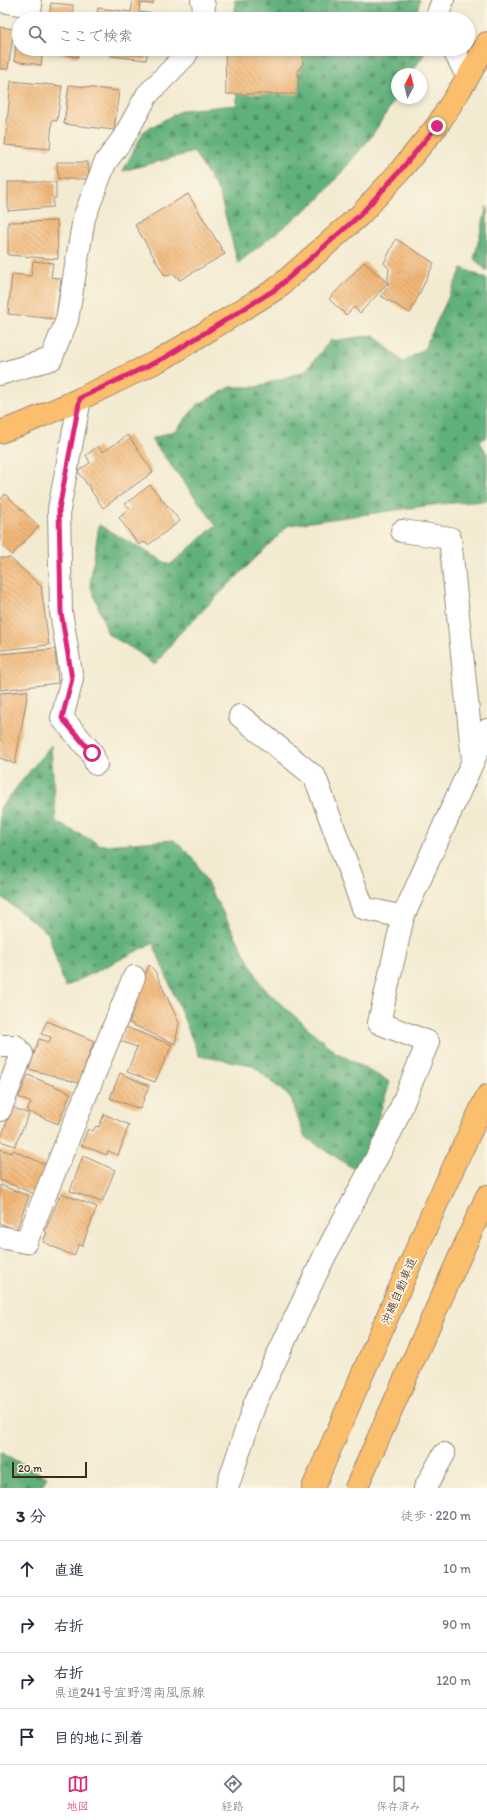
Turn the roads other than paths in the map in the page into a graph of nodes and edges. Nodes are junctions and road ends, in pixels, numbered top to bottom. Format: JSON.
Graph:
{"nodes":[{"id":1,"x":202,"y":0,"type":"edge"},
{"id":2,"x":443,"y":0,"type":"edge"},
{"id":3,"x":0,"y":1,"type":"edge"},
{"id":4,"x":31,"y":6,"type":"dead end"},
{"id":5,"x":203,"y":12,"type":"edge"},
{"id":6,"x":439,"y":12,"type":"edge"},
{"id":7,"x":487,"y":43,"type":"edge"},
{"id":8,"x":185,"y":56,"type":"edge"},
{"id":9,"x":457,"y":56,"type":"edge"},
{"id":10,"x":468,"y":77,"type":"junction"},
{"id":11,"x":0,"y":374,"type":"edge"},
{"id":12,"x":80,"y":398,"type":"junction"},
{"id":13,"x":0,"y":432,"type":"edge"},
{"id":14,"x":402,"y":531,"type":"dead end"},
{"id":15,"x":240,"y":716,"type":"dead end"},
{"id":16,"x":487,"y":730,"type":"edge"},
{"id":17,"x":473,"y":761,"type":"junction"},
{"id":18,"x":96,"y":764,"type":"dead end"},
{"id":19,"x":403,"y":917,"type":"junction"},
{"id":20,"x":134,"y":977,"type":"dead end"},
{"id":21,"x":0,"y":1046,"type":"edge"},
{"id":22,"x":487,"y":1096,"type":"edge"},
{"id":23,"x":0,"y":1110,"type":"edge"},
{"id":24,"x":487,"y":1196,"type":"edge"},
{"id":25,"x":0,"y":1237,"type":"edge"},
{"id":26,"x":444,"y":1454,"type":"dead end"},
{"id":27,"x":227,"y":1488,"type":"edge"},
{"id":28,"x":314,"y":1488,"type":"edge"},
{"id":29,"x":356,"y":1488,"type":"edge"},
{"id":30,"x":425,"y":1488,"type":"edge"}],
"edges":[{"from":1,"to":5,"type":"street"},
{"from":2,"to":6,"type":"street"},
{"from":3,"to":4,"type":"street"},
{"from":7,"to":10,"type":"main road"},
{"from":8,"to":11,"type":"street"},
{"from":9,"to":10,"type":"street"},
{"from":10,"to":12,"type":"main road"},
{"from":12,"to":13,"type":"main road"},
{"from":12,"to":18,"type":"street"},
{"from":14,"to":17,"type":"street"},
{"from":15,"to":19,"type":"street"},
{"from":16,"to":17,"type":"street"},
{"from":17,"to":19,"type":"street"},
{"from":19,"to":27,"type":"street"},
{"from":20,"to":25,"type":"street"},
{"from":21,"to":23,"type":"street"},
{"from":22,"to":28,"type":"main road","name":"沖縄自動車道"},
{"from":24,"to":29,"type":"main road"},
{"from":26,"to":30,"type":"street"}]}
